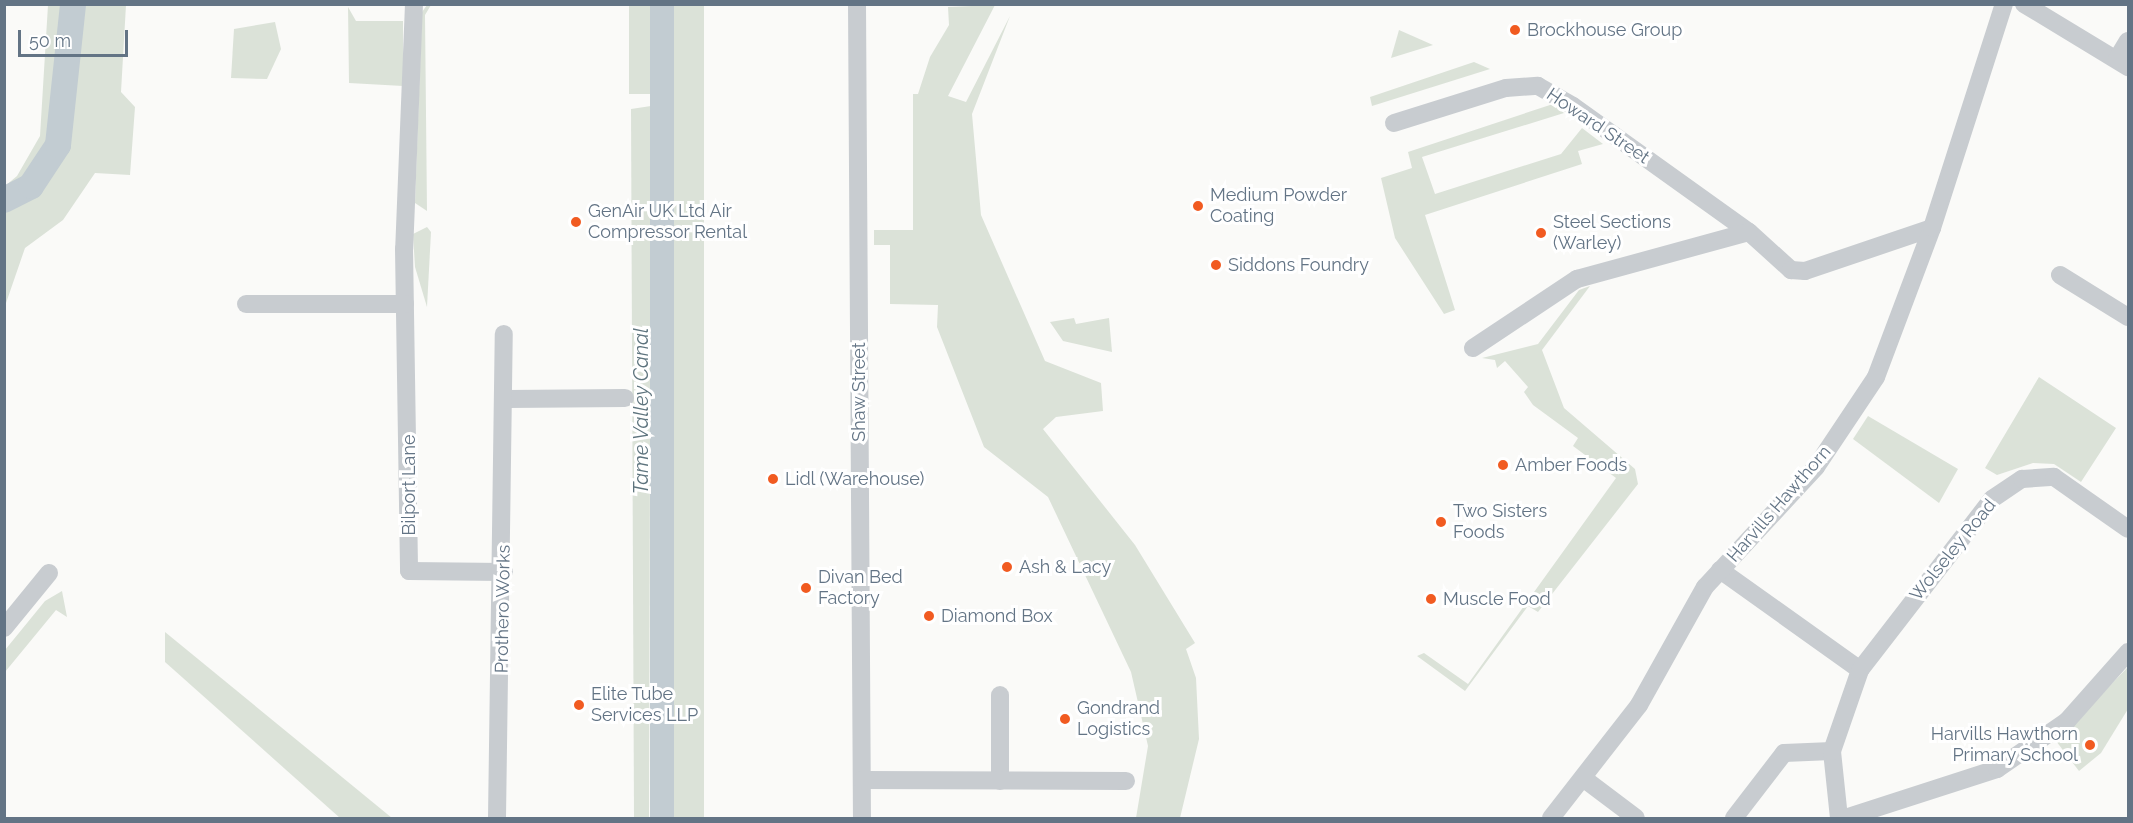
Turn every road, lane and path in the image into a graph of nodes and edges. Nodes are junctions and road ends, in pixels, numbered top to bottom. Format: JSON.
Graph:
{"nodes":[{"id":1,"x":414,"y":4,"type":"edge"},
{"id":2,"x":856,"y":4,"type":"edge"},
{"id":3,"x":2004,"y":4,"type":"edge"},
{"id":4,"x":2024,"y":4,"type":"edge"},
{"id":5,"x":2128,"y":41,"type":"edge"},
{"id":6,"x":2123,"y":63,"type":"edge"},
{"id":7,"x":1394,"y":123,"type":"dead end"},
{"id":8,"x":1932,"y":228,"type":"junction"},
{"id":9,"x":1749,"y":232,"type":"junction"},
{"id":10,"x":2060,"y":275,"type":"dead end"},
{"id":11,"x":246,"y":304,"type":"dead end"},
{"id":12,"x":405,"y":304,"type":"junction"},
{"id":13,"x":2128,"y":317,"type":"edge"},
{"id":14,"x":504,"y":334,"type":"dead end"},
{"id":15,"x":1473,"y":348,"type":"dead end"},
{"id":16,"x":625,"y":398,"type":"dead end"},
{"id":17,"x":505,"y":399,"type":"junction"},
{"id":18,"x":2128,"y":529,"type":"edge"},
{"id":19,"x":1720,"y":570,"type":"junction"},
{"id":20,"x":504,"y":572,"type":"junction"},
{"id":21,"x":49,"y":573,"type":"dead end"},
{"id":22,"x":4,"y":628,"type":"edge"},
{"id":23,"x":2128,"y":652,"type":"edge"},
{"id":24,"x":1860,"y":670,"type":"junction"},
{"id":25,"x":1000,"y":695,"type":"dead end"},
{"id":26,"x":1832,"y":751,"type":"junction"},
{"id":27,"x":1583,"y":778,"type":"junction"},
{"id":28,"x":862,"y":780,"type":"junction"},
{"id":29,"x":1000,"y":781,"type":"junction"},
{"id":30,"x":1126,"y":781,"type":"dead end"},
{"id":31,"x":497,"y":819,"type":"edge"},
{"id":32,"x":862,"y":819,"type":"edge"},
{"id":33,"x":1551,"y":819,"type":"edge"},
{"id":34,"x":1636,"y":819,"type":"edge"},
{"id":35,"x":1734,"y":819,"type":"edge"},
{"id":36,"x":1839,"y":819,"type":"edge"},
{"id":37,"x":1845,"y":819,"type":"edge"}],
"edges":[{"from":1,"to":12,"type":"street","name":"Bilport Lane"},
{"from":2,"to":28,"type":"street","name":"Shaw Street"},
{"from":3,"to":8,"type":"street","name":"Harvills Hawthorn"},
{"from":4,"to":6,"type":"street"},
{"from":5,"to":6,"type":"street"},
{"from":7,"to":9,"type":"street","name":"Howard Street"},
{"from":8,"to":9,"type":"street","name":"Howard Street"},
{"from":8,"to":19,"type":"street","name":"Harvills Hawthorn"},
{"from":9,"to":15,"type":"street"},
{"from":10,"to":13,"type":"street"},
{"from":11,"to":12,"type":"street"},
{"from":12,"to":20,"type":"street","name":"Bilport Lane"},
{"from":14,"to":17,"type":"street","name":"Prothero Works"},
{"from":16,"to":17,"type":"street"},
{"from":17,"to":20,"type":"street","name":"Prothero Works"},
{"from":18,"to":24,"type":"street","name":"Wolseley Road"},
{"from":19,"to":24,"type":"street"},
{"from":19,"to":27,"type":"street","name":"Harvills Hawthorn"},
{"from":20,"to":31,"type":"street","name":"Prothero Works"},
{"from":21,"to":22,"type":"street"},
{"from":23,"to":37,"type":"street"},
{"from":24,"to":26,"type":"street","name":"Wolseley Road"},
{"from":25,"to":29,"type":"street"},
{"from":26,"to":35,"type":"street"},
{"from":26,"to":36,"type":"street"},
{"from":27,"to":33,"type":"street","name":"Harvills Hawthorn"},
{"from":27,"to":34,"type":"street"},
{"from":28,"to":29,"type":"street"},
{"from":28,"to":32,"type":"street","name":"Shaw Street"},
{"from":29,"to":30,"type":"street"}]}
